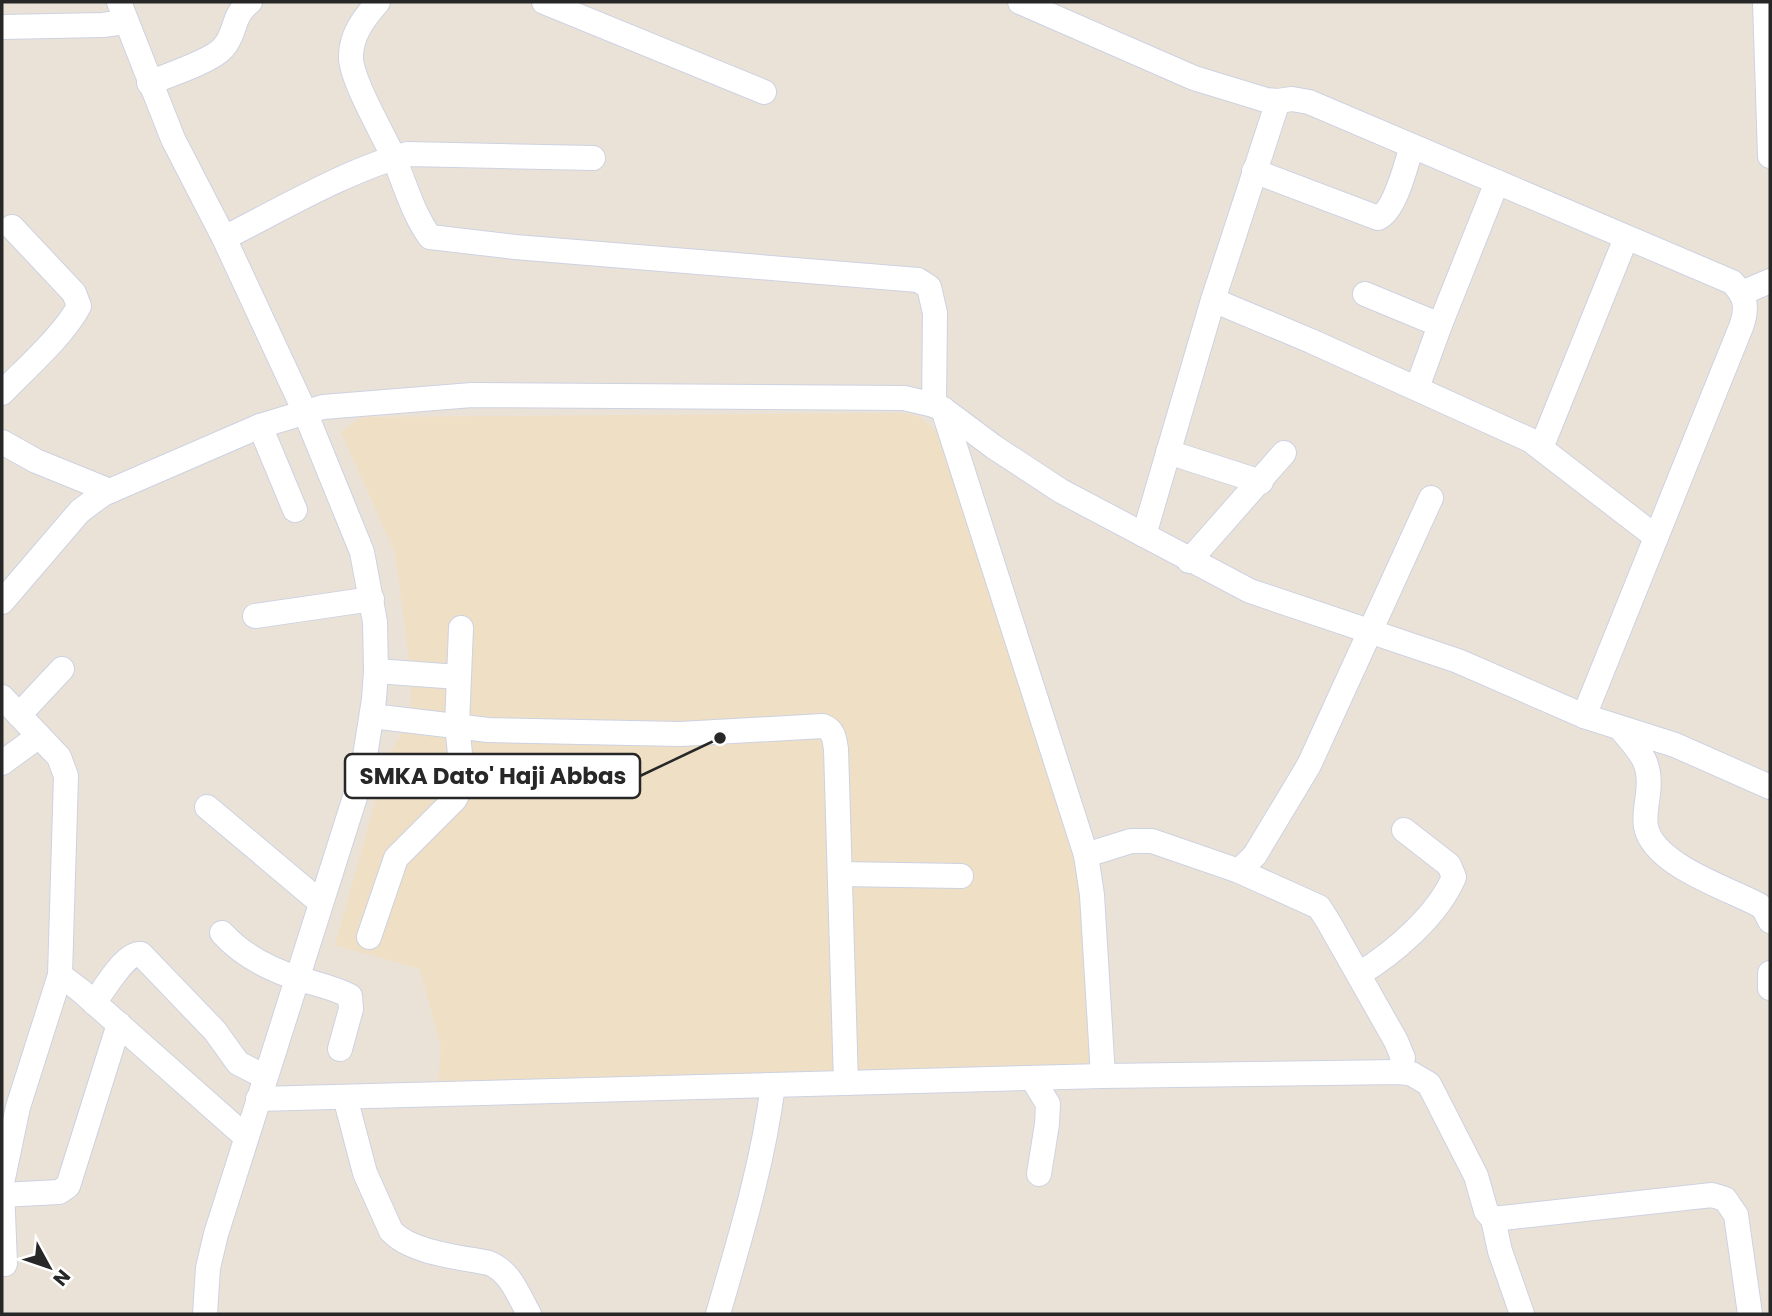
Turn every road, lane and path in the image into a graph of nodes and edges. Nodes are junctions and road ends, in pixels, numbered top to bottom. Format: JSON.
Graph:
{"nodes":[{"id":1,"x":250,"y":2,"type":"edge"},
{"id":2,"x":378,"y":2,"type":"edge"},
{"id":3,"x":544,"y":2,"type":"edge"},
{"id":4,"x":1020,"y":2,"type":"edge"},
{"id":5,"x":1765,"y":2,"type":"edge"},
{"id":6,"x":122,"y":12,"type":"edge"},
{"id":7,"x":2,"y":27,"type":"edge"},
{"id":8,"x":149,"y":83,"type":"junction"},
{"id":9,"x":764,"y":92,"type":"dead end"},
{"id":10,"x":1278,"y":101,"type":"junction"},
{"id":11,"x":1412,"y":146,"type":"junction"},
{"id":12,"x":1770,"y":156,"type":"edge"},
{"id":13,"x":394,"y":158,"type":"junction"},
{"id":14,"x":593,"y":158,"type":"dead end"},
{"id":15,"x":1254,"y":171,"type":"junction"},
{"id":16,"x":1497,"y":182,"type":"junction"},
{"id":17,"x":12,"y":227,"type":"dead end"},
{"id":18,"x":224,"y":237,"type":"junction"},
{"id":19,"x":1626,"y":237,"type":"junction"},
{"id":20,"x":1770,"y":281,"type":"edge"},
{"id":21,"x":1742,"y":293,"type":"junction"},
{"id":22,"x":1365,"y":294,"type":"dead end"},
{"id":23,"x":1213,"y":300,"type":"junction"},
{"id":24,"x":1440,"y":324,"type":"junction"},
{"id":25,"x":5,"y":383,"type":"edge"},
{"id":26,"x":1417,"y":388,"type":"junction"},
{"id":27,"x":938,"y":407,"type":"junction"},
{"id":28,"x":304,"y":412,"type":"junction"},
{"id":29,"x":260,"y":426,"type":"junction"},
{"id":30,"x":2,"y":442,"type":"edge"},
{"id":31,"x":1541,"y":448,"type":"junction"},
{"id":32,"x":1168,"y":452,"type":"junction"},
{"id":33,"x":1284,"y":453,"type":"dead end"},
{"id":34,"x":1261,"y":482,"type":"junction"},
{"id":35,"x":110,"y":491,"type":"junction"},
{"id":36,"x":1431,"y":498,"type":"dead end"},
{"id":37,"x":295,"y":510,"type":"dead end"},
{"id":38,"x":1144,"y":535,"type":"junction"},
{"id":39,"x":1657,"y":537,"type":"junction"},
{"id":40,"x":1189,"y":561,"type":"junction"},
{"id":41,"x":372,"y":599,"type":"junction"},
{"id":42,"x":2,"y":602,"type":"edge"},
{"id":43,"x":255,"y":617,"type":"dead end"},
{"id":44,"x":461,"y":628,"type":"dead end"},
{"id":45,"x":1369,"y":631,"type":"junction"},
{"id":46,"x":62,"y":668,"type":"dead end"},
{"id":47,"x":376,"y":671,"type":"junction"},
{"id":48,"x":458,"y":677,"type":"junction"},
{"id":49,"x":10,"y":706,"type":"edge"},
{"id":50,"x":372,"y":716,"type":"junction"},
{"id":51,"x":1584,"y":716,"type":"junction"},
{"id":52,"x":457,"y":725,"type":"junction"},
{"id":53,"x":1620,"y":728,"type":"junction"},
{"id":54,"x":39,"y":736,"type":"junction"},
{"id":55,"x":2,"y":763,"type":"edge"},
{"id":56,"x":1770,"y":787,"type":"edge"},
{"id":57,"x":207,"y":807,"type":"dead end"},
{"id":58,"x":1404,"y":830,"type":"dead end"},
{"id":59,"x":1086,"y":855,"type":"junction"},
{"id":60,"x":1239,"y":871,"type":"junction"},
{"id":61,"x":841,"y":874,"type":"junction"},
{"id":62,"x":961,"y":876,"type":"dead end"},
{"id":63,"x":320,"y":902,"type":"junction"},
{"id":64,"x":1770,"y":921,"type":"edge"},
{"id":65,"x":222,"y":933,"type":"dead end"},
{"id":66,"x":369,"y":937,"type":"dead end"},
{"id":67,"x":1770,"y":972,"type":"edge"},
{"id":68,"x":1359,"y":974,"type":"junction"},
{"id":69,"x":60,"y":975,"type":"junction"},
{"id":70,"x":296,"y":978,"type":"junction"},
{"id":71,"x":1770,"y":988,"type":"edge"},
{"id":72,"x":94,"y":1003,"type":"junction"},
{"id":73,"x":119,"y":1024,"type":"junction"},
{"id":74,"x":340,"y":1049,"type":"dead end"},
{"id":75,"x":1399,"y":1072,"type":"junction"},
{"id":76,"x":1103,"y":1076,"type":"junction"},
{"id":77,"x":1067,"y":1077,"type":"junction"},
{"id":78,"x":1032,"y":1079,"type":"junction"},
{"id":79,"x":846,"y":1083,"type":"junction"},
{"id":80,"x":773,"y":1085,"type":"junction"},
{"id":81,"x":261,"y":1088,"type":"junction"},
{"id":82,"x":345,"y":1097,"type":"junction"},
{"id":83,"x":10,"y":1101,"type":"edge"},
{"id":84,"x":1048,"y":1104,"type":"junction"},
{"id":85,"x":246,"y":1138,"type":"junction"},
{"id":86,"x":1039,"y":1174,"type":"dead end"},
{"id":87,"x":2,"y":1185,"type":"edge"},
{"id":88,"x":2,"y":1195,"type":"edge"},
{"id":89,"x":1493,"y":1219,"type":"junction"},
{"id":90,"x":5,"y":1264,"type":"dead end"},
{"id":91,"x":205,"y":1314,"type":"edge"},
{"id":92,"x":528,"y":1314,"type":"edge"},
{"id":93,"x":718,"y":1314,"type":"edge"},
{"id":94,"x":1522,"y":1314,"type":"edge"},
{"id":95,"x":1750,"y":1314,"type":"edge"}],
"edges":[{"from":1,"to":8,"type":"street"},
{"from":2,"to":13,"type":"street"},
{"from":3,"to":9,"type":"street"},
{"from":4,"to":10,"type":"street"},
{"from":5,"to":12,"type":"street"},
{"from":6,"to":7,"type":"street"},
{"from":6,"to":8,"type":"street"},
{"from":8,"to":18,"type":"street"},
{"from":10,"to":11,"type":"street"},
{"from":10,"to":15,"type":"street"},
{"from":11,"to":15,"type":"street"},
{"from":11,"to":16,"type":"street"},
{"from":13,"to":14,"type":"street"},
{"from":13,"to":18,"type":"street"},
{"from":13,"to":27,"type":"street"},
{"from":15,"to":23,"type":"street"},
{"from":16,"to":19,"type":"street"},
{"from":16,"to":24,"type":"street"},
{"from":17,"to":25,"type":"street"},
{"from":18,"to":28,"type":"street"},
{"from":19,"to":21,"type":"street"},
{"from":19,"to":31,"type":"street"},
{"from":20,"to":21,"type":"street"},
{"from":21,"to":39,"type":"street"},
{"from":22,"to":24,"type":"street"},
{"from":23,"to":26,"type":"street"},
{"from":23,"to":32,"type":"street"},
{"from":24,"to":26,"type":"street"},
{"from":26,"to":31,"type":"street"},
{"from":27,"to":28,"type":"street"},
{"from":27,"to":38,"type":"street"},
{"from":27,"to":59,"type":"street"},
{"from":28,"to":29,"type":"street"},
{"from":28,"to":41,"type":"street"},
{"from":29,"to":35,"type":"street"},
{"from":29,"to":37,"type":"street"},
{"from":30,"to":35,"type":"street"},
{"from":31,"to":39,"type":"street"},
{"from":32,"to":34,"type":"street"},
{"from":32,"to":38,"type":"street"},
{"from":33,"to":34,"type":"street"},
{"from":34,"to":40,"type":"street"},
{"from":35,"to":42,"type":"street"},
{"from":36,"to":45,"type":"street"},
{"from":38,"to":40,"type":"street"},
{"from":39,"to":51,"type":"street"},
{"from":40,"to":45,"type":"street"},
{"from":41,"to":43,"type":"street"},
{"from":41,"to":47,"type":"street"},
{"from":44,"to":48,"type":"street"},
{"from":45,"to":51,"type":"street"},
{"from":45,"to":60,"type":"street"},
{"from":46,"to":49,"type":"street"},
{"from":47,"to":48,"type":"street"},
{"from":47,"to":50,"type":"street"},
{"from":48,"to":52,"type":"street"},
{"from":49,"to":54,"type":"street"},
{"from":50,"to":52,"type":"street"},
{"from":50,"to":63,"type":"street"},
{"from":51,"to":53,"type":"street"},
{"from":52,"to":61,"type":"street"},
{"from":52,"to":66,"type":"street"},
{"from":53,"to":56,"type":"street"},
{"from":53,"to":64,"type":"street"},
{"from":54,"to":55,"type":"street"},
{"from":54,"to":69,"type":"street"},
{"from":57,"to":63,"type":"street"},
{"from":58,"to":68,"type":"street"},
{"from":59,"to":60,"type":"street"},
{"from":59,"to":76,"type":"street"},
{"from":60,"to":68,"type":"street"},
{"from":61,"to":62,"type":"street"},
{"from":61,"to":79,"type":"street"},
{"from":63,"to":70,"type":"street"},
{"from":65,"to":70,"type":"street"},
{"from":67,"to":71,"type":"street"},
{"from":68,"to":75,"type":"street"},
{"from":69,"to":72,"type":"street"},
{"from":69,"to":83,"type":"street"},
{"from":70,"to":74,"type":"street"},
{"from":70,"to":81,"type":"street"},
{"from":72,"to":73,"type":"street"},
{"from":72,"to":81,"type":"street"},
{"from":73,"to":85,"type":"street"},
{"from":73,"to":88,"type":"street"},
{"from":75,"to":76,"type":"street"},
{"from":75,"to":89,"type":"street"},
{"from":76,"to":77,"type":"street"},
{"from":77,"to":78,"type":"street"},
{"from":77,"to":84,"type":"street"},
{"from":78,"to":79,"type":"street"},
{"from":78,"to":84,"type":"street"},
{"from":79,"to":80,"type":"street"},
{"from":80,"to":82,"type":"street"},
{"from":80,"to":93,"type":"street"},
{"from":81,"to":82,"type":"street"},
{"from":81,"to":85,"type":"street"},
{"from":82,"to":92,"type":"street"},
{"from":83,"to":87,"type":"street"},
{"from":84,"to":86,"type":"street"},
{"from":85,"to":91,"type":"street"},
{"from":87,"to":88,"type":"street"},
{"from":88,"to":90,"type":"street"},
{"from":89,"to":94,"type":"street"},
{"from":89,"to":95,"type":"street"}]}
